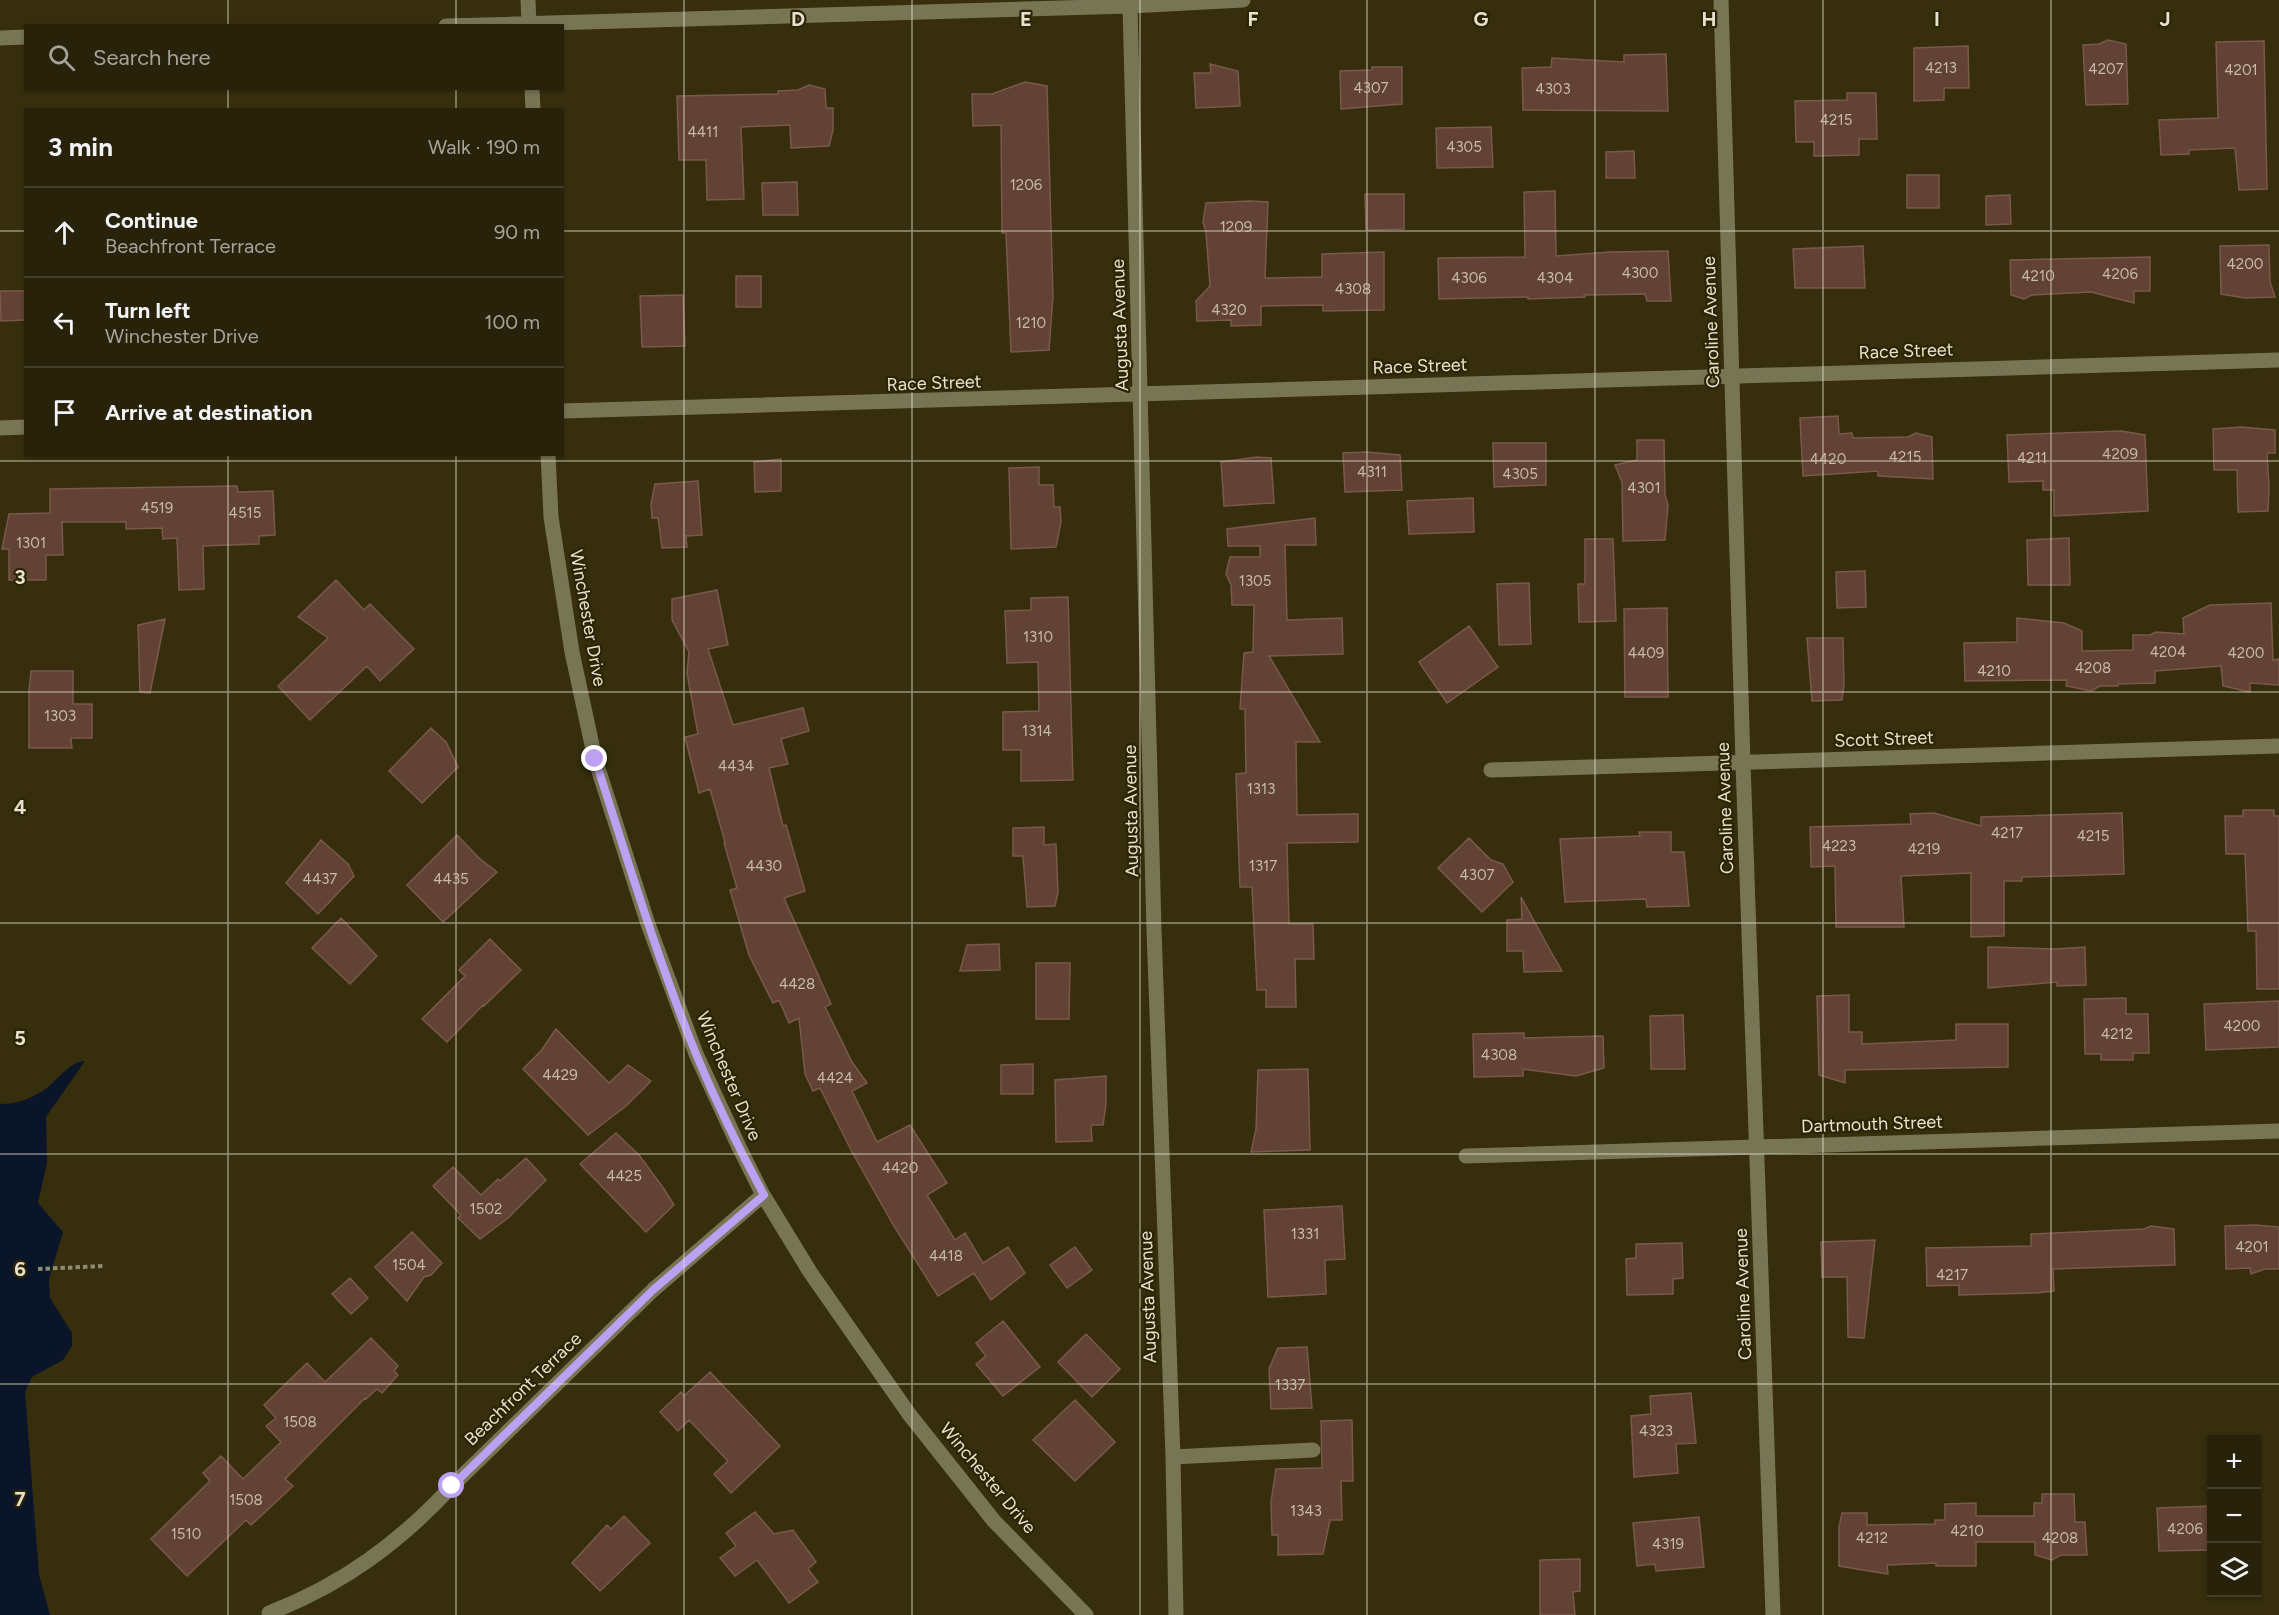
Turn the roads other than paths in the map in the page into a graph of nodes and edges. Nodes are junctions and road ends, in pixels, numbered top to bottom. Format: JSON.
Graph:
{"nodes":[{"id":1,"x":528,"y":0,"type":"edge"},
{"id":2,"x":1243,"y":0,"type":"edge"},
{"id":3,"x":1721,"y":0,"type":"edge"},
{"id":4,"x":1130,"y":6,"type":"junction"},
{"id":5,"x":529,"y":24,"type":"edge"},
{"id":6,"x":24,"y":37,"type":"edge"},
{"id":7,"x":0,"y":38,"type":"edge"},
{"id":8,"x":532,"y":90,"type":"edge"},
{"id":9,"x":533,"y":108,"type":"edge"},
{"id":10,"x":2279,"y":360,"type":"edge"},
{"id":11,"x":1733,"y":376,"type":"junction"},
{"id":12,"x":1141,"y":395,"type":"junction"},
{"id":13,"x":564,"y":411,"type":"edge"},
{"id":14,"x":24,"y":427,"type":"edge"},
{"id":15,"x":0,"y":428,"type":"edge"},
{"id":16,"x":548,"y":456,"type":"edge"},
{"id":17,"x":2279,"y":746,"type":"edge"},
{"id":18,"x":1743,"y":763,"type":"junction"},
{"id":19,"x":1491,"y":770,"type":"dead end"},
{"id":20,"x":2279,"y":1131,"type":"edge"},
{"id":21,"x":1757,"y":1147,"type":"junction"},
{"id":22,"x":1466,"y":1156,"type":"dead end"},
{"id":23,"x":764,"y":1195,"type":"junction"},
{"id":24,"x":1312,"y":1450,"type":"dead end"},
{"id":25,"x":1173,"y":1457,"type":"junction"},
{"id":26,"x":269,"y":1613,"type":"dead end"},
{"id":27,"x":1086,"y":1615,"type":"edge"},
{"id":28,"x":1176,"y":1615,"type":"edge"},
{"id":29,"x":1773,"y":1615,"type":"edge"}],
"edges":[{"from":1,"to":5,"type":"street"},
{"from":2,"to":4,"type":"street"},
{"from":3,"to":11,"type":"street","name":"Caroline Avenue"},
{"from":4,"to":5,"type":"street"},
{"from":4,"to":12,"type":"street","name":"Augusta Avenue"},
{"from":6,"to":7,"type":"street"},
{"from":8,"to":9,"type":"street"},
{"from":10,"to":11,"type":"street","name":"Race Street"},
{"from":11,"to":12,"type":"street","name":"Race Street"},
{"from":11,"to":18,"type":"street","name":"Caroline Avenue"},
{"from":12,"to":13,"type":"street","name":"Race Street"},
{"from":12,"to":25,"type":"street","name":"Augusta Avenue"},
{"from":14,"to":15,"type":"street"},
{"from":16,"to":23,"type":"street","name":"Winchester Drive"},
{"from":17,"to":18,"type":"street","name":"Scott Street"},
{"from":18,"to":19,"type":"street","name":"Scott Street"},
{"from":18,"to":21,"type":"street","name":"Caroline Avenue"},
{"from":20,"to":21,"type":"street","name":"Dartmouth Street"},
{"from":21,"to":22,"type":"street","name":"Dartmouth Street"},
{"from":21,"to":29,"type":"street","name":"Caroline Avenue"},
{"from":23,"to":26,"type":"street","name":"Beachfront Terrace"},
{"from":23,"to":27,"type":"street","name":"Winchester Drive"},
{"from":24,"to":25,"type":"street"},
{"from":25,"to":28,"type":"street","name":"Augusta Avenue"}]}
